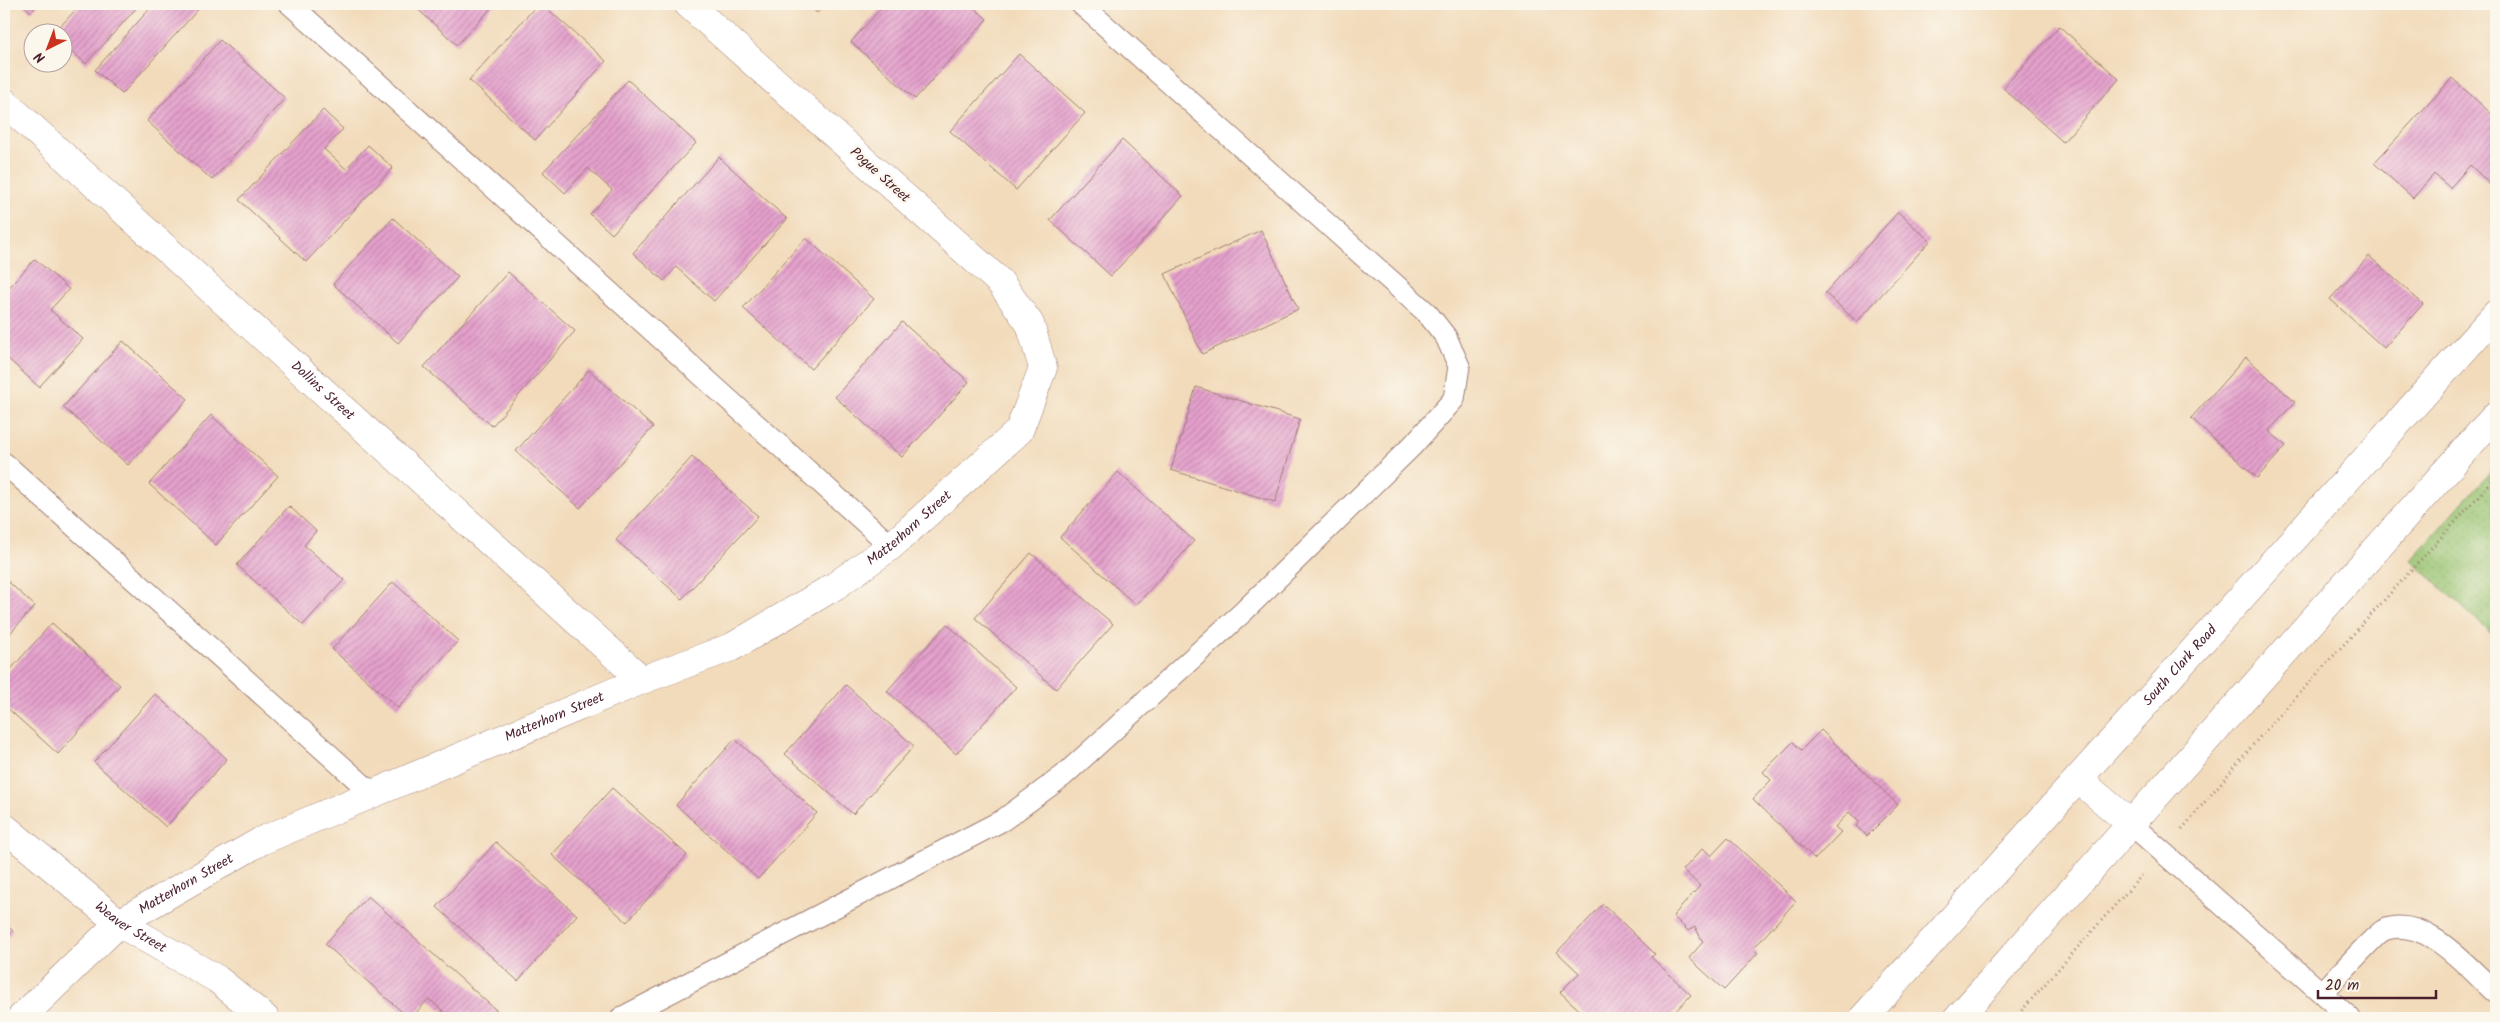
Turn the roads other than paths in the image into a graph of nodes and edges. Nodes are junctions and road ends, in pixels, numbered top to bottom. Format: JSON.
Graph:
{"nodes":[{"id":1,"x":290,"y":4,"type":"edge"},
{"id":2,"x":688,"y":4,"type":"edge"},
{"id":3,"x":1081,"y":4,"type":"edge"},
{"id":4,"x":4,"y":102,"type":"edge"},
{"id":5,"x":2496,"y":314,"type":"edge"},
{"id":6,"x":1042,"y":368,"type":"joint"},
{"id":7,"x":2496,"y":415,"type":"edge"},
{"id":8,"x":4,"y":463,"type":"edge"},
{"id":9,"x":891,"y":546,"type":"junction"},
{"id":10,"x":642,"y":680,"type":"junction"},
{"id":11,"x":2078,"y":779,"type":"junction"},
{"id":12,"x":373,"y":794,"type":"junction"},
{"id":13,"x":2131,"y":824,"type":"junction"},
{"id":14,"x":4,"y":827,"type":"edge"},
{"id":15,"x":119,"y":923,"type":"junction"},
{"id":16,"x":2322,"y":993,"type":"junction"},
{"id":17,"x":2496,"y":993,"type":"edge"},
{"id":18,"x":21,"y":1018,"type":"edge"},
{"id":19,"x":265,"y":1018,"type":"edge"},
{"id":20,"x":621,"y":1018,"type":"edge"},
{"id":21,"x":1863,"y":1018,"type":"edge"},
{"id":22,"x":1958,"y":1018,"type":"edge"},
{"id":23,"x":2350,"y":1018,"type":"edge"}],
"edges":[{"from":1,"to":9,"type":"lane"},
{"from":2,"to":6,"type":"street","name":"Pogue Street"},
{"from":3,"to":20,"type":"lane"},
{"from":4,"to":10,"type":"street","name":"Dollins Street"},
{"from":5,"to":11,"type":"street","name":"South Clark Road"},
{"from":6,"to":9,"type":"street","name":"Matterhorn Street"},
{"from":7,"to":13,"type":"street"},
{"from":8,"to":12,"type":"lane"},
{"from":9,"to":10,"type":"street","name":"Matterhorn Street"},
{"from":10,"to":12,"type":"street","name":"Matterhorn Street"},
{"from":11,"to":13,"type":"street"},
{"from":11,"to":21,"type":"street","name":"South Clark Road"},
{"from":12,"to":15,"type":"street","name":"Matterhorn Street"},
{"from":13,"to":16,"type":"lane"},
{"from":13,"to":22,"type":"street"},
{"from":14,"to":15,"type":"street","name":"Weaver Street"},
{"from":15,"to":18,"type":"street","name":"Matterhorn Street"},
{"from":15,"to":19,"type":"street","name":"Weaver Street"},
{"from":16,"to":17,"type":"lane"},
{"from":16,"to":23,"type":"lane"}]}
